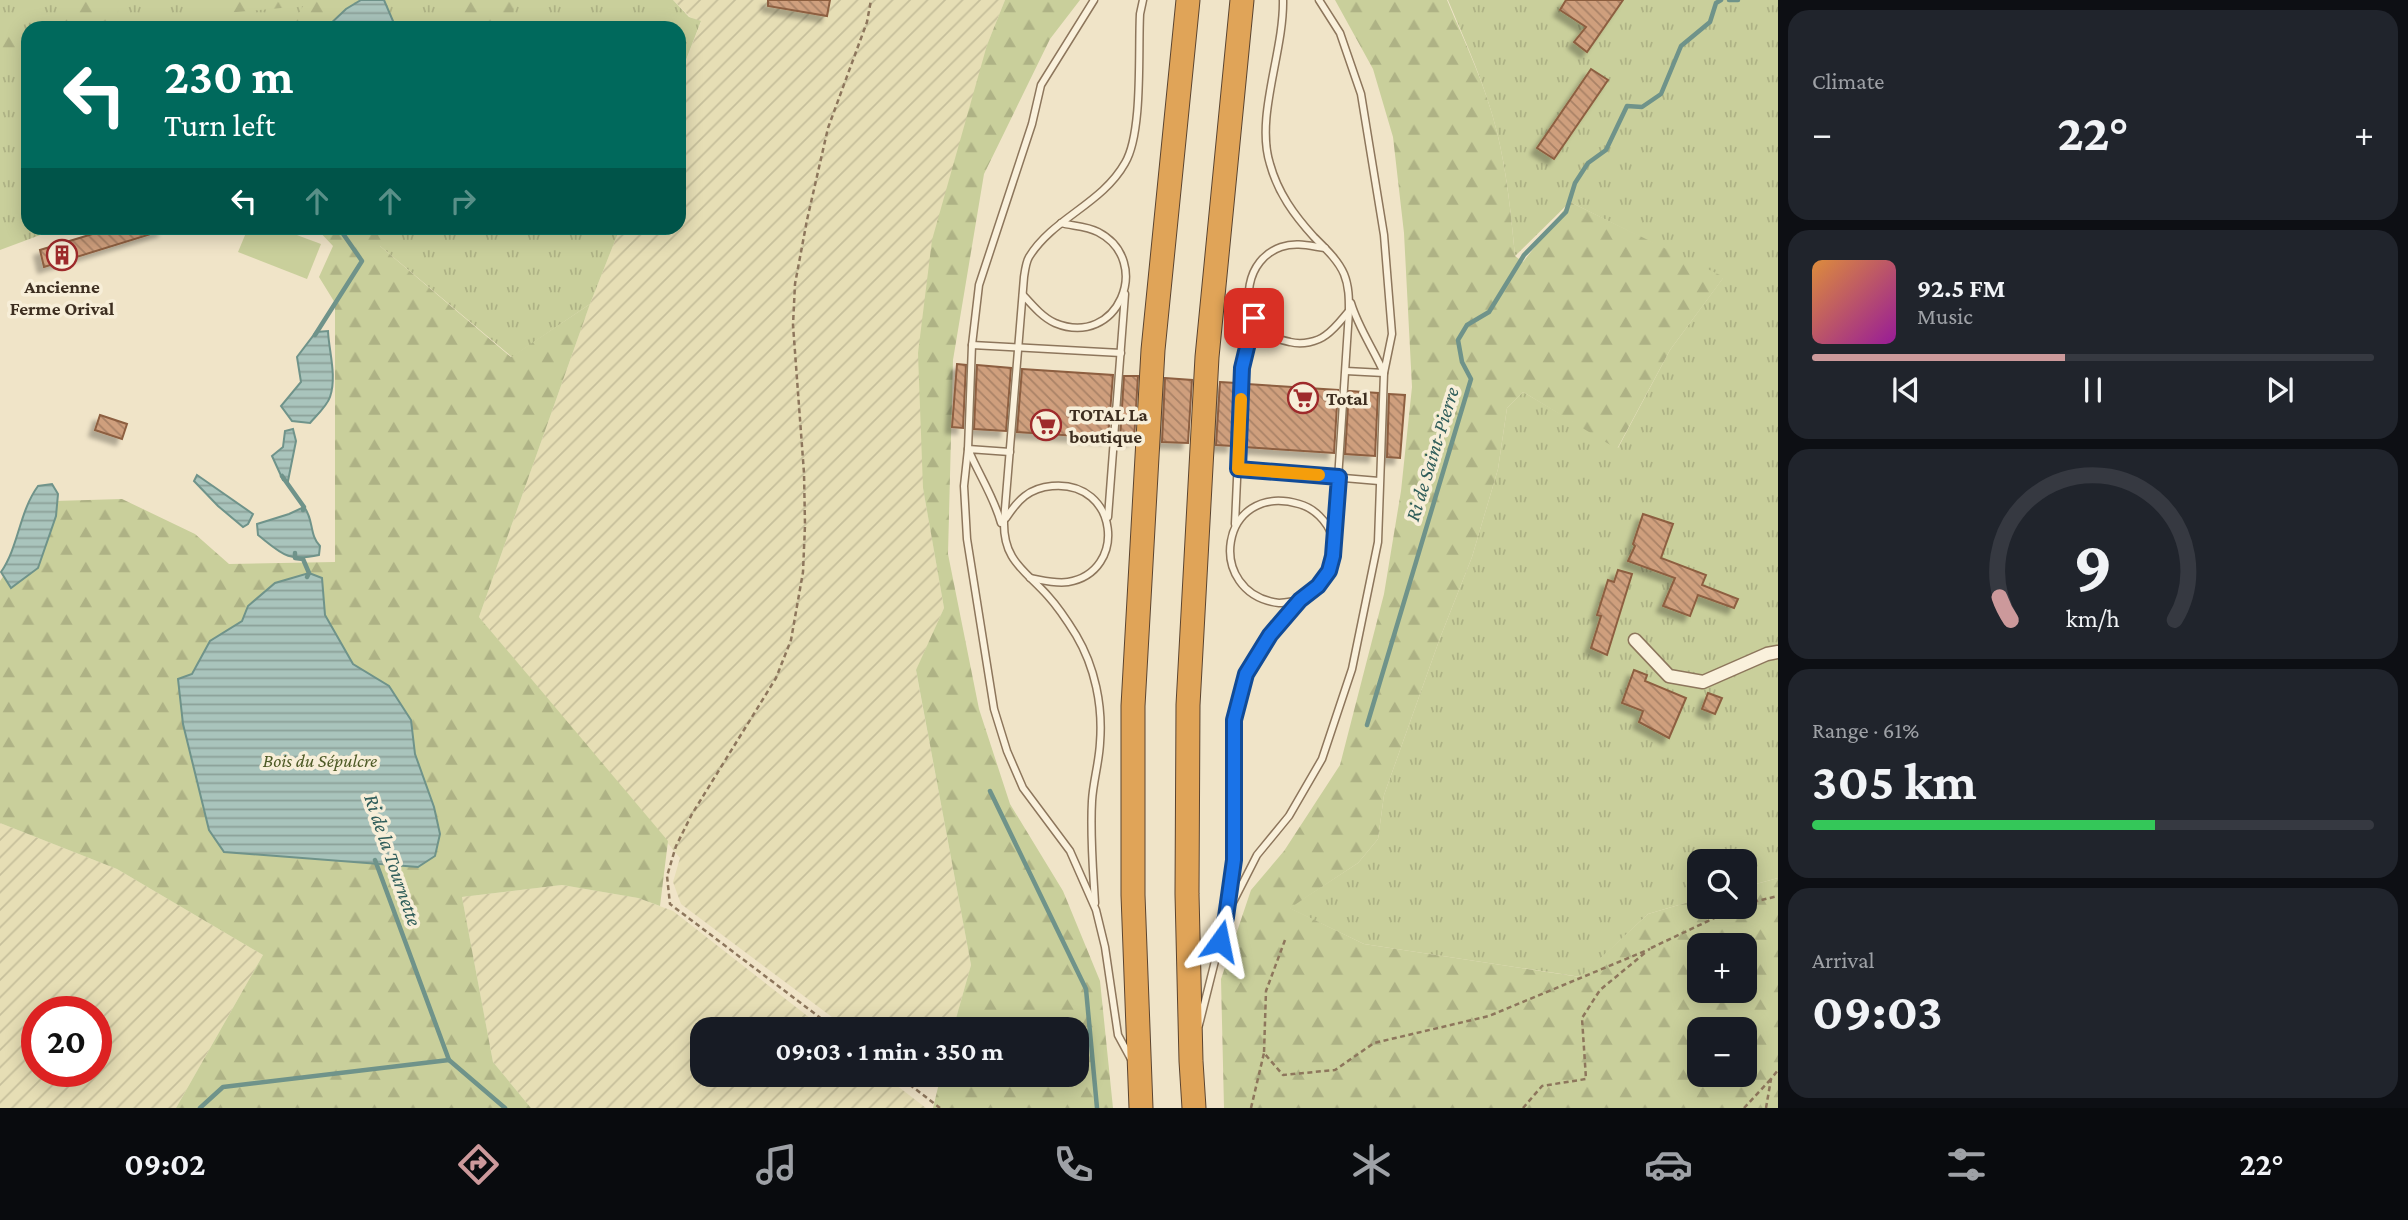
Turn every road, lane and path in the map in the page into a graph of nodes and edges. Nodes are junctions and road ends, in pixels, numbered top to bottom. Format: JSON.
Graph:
{"nodes":[{"id":1,"x":871,"y":0,"type":"edge"},
{"id":2,"x":1094,"y":0,"type":"edge"},
{"id":3,"x":1143,"y":0,"type":"edge"},
{"id":4,"x":1188,"y":0,"type":"edge"},
{"id":5,"x":1242,"y":0,"type":"edge"},
{"id":6,"x":1283,"y":0,"type":"edge"},
{"id":7,"x":1319,"y":0,"type":"edge"},
{"id":8,"x":1061,"y":223,"type":"junction"},
{"id":9,"x":1325,"y":248,"type":"junction"},
{"id":10,"x":1125,"y":291,"type":"junction"},
{"id":11,"x":1348,"y":291,"type":"junction"},
{"id":12,"x":1023,"y":295,"type":"junction"},
{"id":13,"x":1349,"y":311,"type":"junction"},
{"id":14,"x":1254,"y":318,"type":"junction"},
{"id":15,"x":972,"y":345,"type":"junction"},
{"id":16,"x":1019,"y":346,"type":"junction"},
{"id":17,"x":1121,"y":353,"type":"junction"},
{"id":18,"x":1346,"y":372,"type":"junction"},
{"id":19,"x":1384,"y":373,"type":"junction"},
{"id":20,"x":968,"y":449,"type":"junction"},
{"id":21,"x":1010,"y":452,"type":"junction"},
{"id":22,"x":1238,"y":469,"type":"junction"},
{"id":23,"x":1339,"y":477,"type":"junction"},
{"id":24,"x":1379,"y":481,"type":"junction"},
{"id":25,"x":1004,"y":521,"type":"junction"},
{"id":26,"x":1108,"y":522,"type":"junction"},
{"id":27,"x":1235,"y":524,"type":"junction"},
{"id":28,"x":1004,"y":531,"type":"junction"},
{"id":29,"x":1333,"y":538,"type":"junction"},
{"id":30,"x":1028,"y":577,"type":"junction"},
{"id":31,"x":1300,"y":600,"type":"junction"},
{"id":32,"x":1635,"y":640,"type":"dead end"},
{"id":33,"x":1778,"y":652,"type":"edge"},
{"id":34,"x":1778,"y":896,"type":"edge"},
{"id":35,"x":1757,"y":901,"type":"edge"},
{"id":36,"x":1096,"y":910,"type":"junction"},
{"id":37,"x":1226,"y":917,"type":"junction"},
{"id":38,"x":1713,"y":919,"type":"edge"},
{"id":39,"x":1285,"y":940,"type":"dead end"},
{"id":40,"x":1650,"y":949,"type":"junction"},
{"id":41,"x":819,"y":1017,"type":"edge"},
{"id":42,"x":1264,"y":1053,"type":"junction"},
{"id":43,"x":1191,"y":1061,"type":"junction"},
{"id":44,"x":1778,"y":1070,"type":"edge"},
{"id":45,"x":1138,"y":1071,"type":"junction"},
{"id":46,"x":1771,"y":1079,"type":"junction"},
{"id":47,"x":913,"y":1087,"type":"edge"},
{"id":48,"x":940,"y":1108,"type":"edge"},
{"id":49,"x":1140,"y":1108,"type":"edge"},
{"id":50,"x":1194,"y":1108,"type":"edge"},
{"id":51,"x":1251,"y":1108,"type":"edge"},
{"id":52,"x":1523,"y":1108,"type":"edge"},
{"id":53,"x":1744,"y":1108,"type":"edge"},
{"id":54,"x":1766,"y":1108,"type":"edge"}],
"edges":[{"from":1,"to":41,"type":"path"},
{"from":2,"to":15,"type":"lane"},
{"from":3,"to":8,"type":"lane"},
{"from":4,"to":45,"type":"highway"},
{"from":5,"to":43,"type":"highway"},
{"from":6,"to":9,"type":"lane"},
{"from":7,"to":19,"type":"lane"},
{"from":8,"to":10,"type":"lane"},
{"from":8,"to":12,"type":"lane"},
{"from":9,"to":11,"type":"lane"},
{"from":9,"to":14,"type":"lane"},
{"from":10,"to":12,"type":"lane"},
{"from":10,"to":17,"type":"lane"},
{"from":11,"to":13,"type":"lane"},
{"from":11,"to":19,"type":"lane"},
{"from":12,"to":16,"type":"lane"},
{"from":13,"to":14,"type":"lane"},
{"from":13,"to":18,"type":"lane"},
{"from":14,"to":22,"type":"lane"},
{"from":15,"to":16,"type":"lane"},
{"from":15,"to":20,"type":"lane"},
{"from":16,"to":17,"type":"lane"},
{"from":16,"to":21,"type":"lane"},
{"from":17,"to":26,"type":"lane"},
{"from":18,"to":19,"type":"lane"},
{"from":18,"to":23,"type":"lane"},
{"from":19,"to":24,"type":"lane"},
{"from":20,"to":21,"type":"lane"},
{"from":20,"to":28,"type":"lane"},
{"from":20,"to":36,"type":"lane"},
{"from":21,"to":25,"type":"lane"},
{"from":22,"to":23,"type":"lane"},
{"from":22,"to":27,"type":"lane"},
{"from":23,"to":24,"type":"lane"},
{"from":23,"to":29,"type":"lane"},
{"from":24,"to":37,"type":"lane"},
{"from":25,"to":26,"type":"lane"},
{"from":25,"to":28,"type":"lane"},
{"from":26,"to":30,"type":"lane"},
{"from":27,"to":29,"type":"lane"},
{"from":27,"to":31,"type":"lane"},
{"from":28,"to":30,"type":"lane"},
{"from":29,"to":31,"type":"lane"},
{"from":30,"to":36,"type":"lane"},
{"from":31,"to":37,"type":"lane"},
{"from":32,"to":33,"type":"street"},
{"from":34,"to":35,"type":"path"},
{"from":36,"to":45,"type":"lane"},
{"from":37,"to":43,"type":"lane"},
{"from":38,"to":40,"type":"path"},
{"from":39,"to":42,"type":"path"},
{"from":40,"to":42,"type":"path"},
{"from":40,"to":52,"type":"path"},
{"from":42,"to":51,"type":"path"},
{"from":43,"to":50,"type":"highway"},
{"from":44,"to":46,"type":"path"},
{"from":45,"to":49,"type":"highway"},
{"from":46,"to":53,"type":"path"},
{"from":46,"to":54,"type":"path"},
{"from":47,"to":48,"type":"path"}]}
